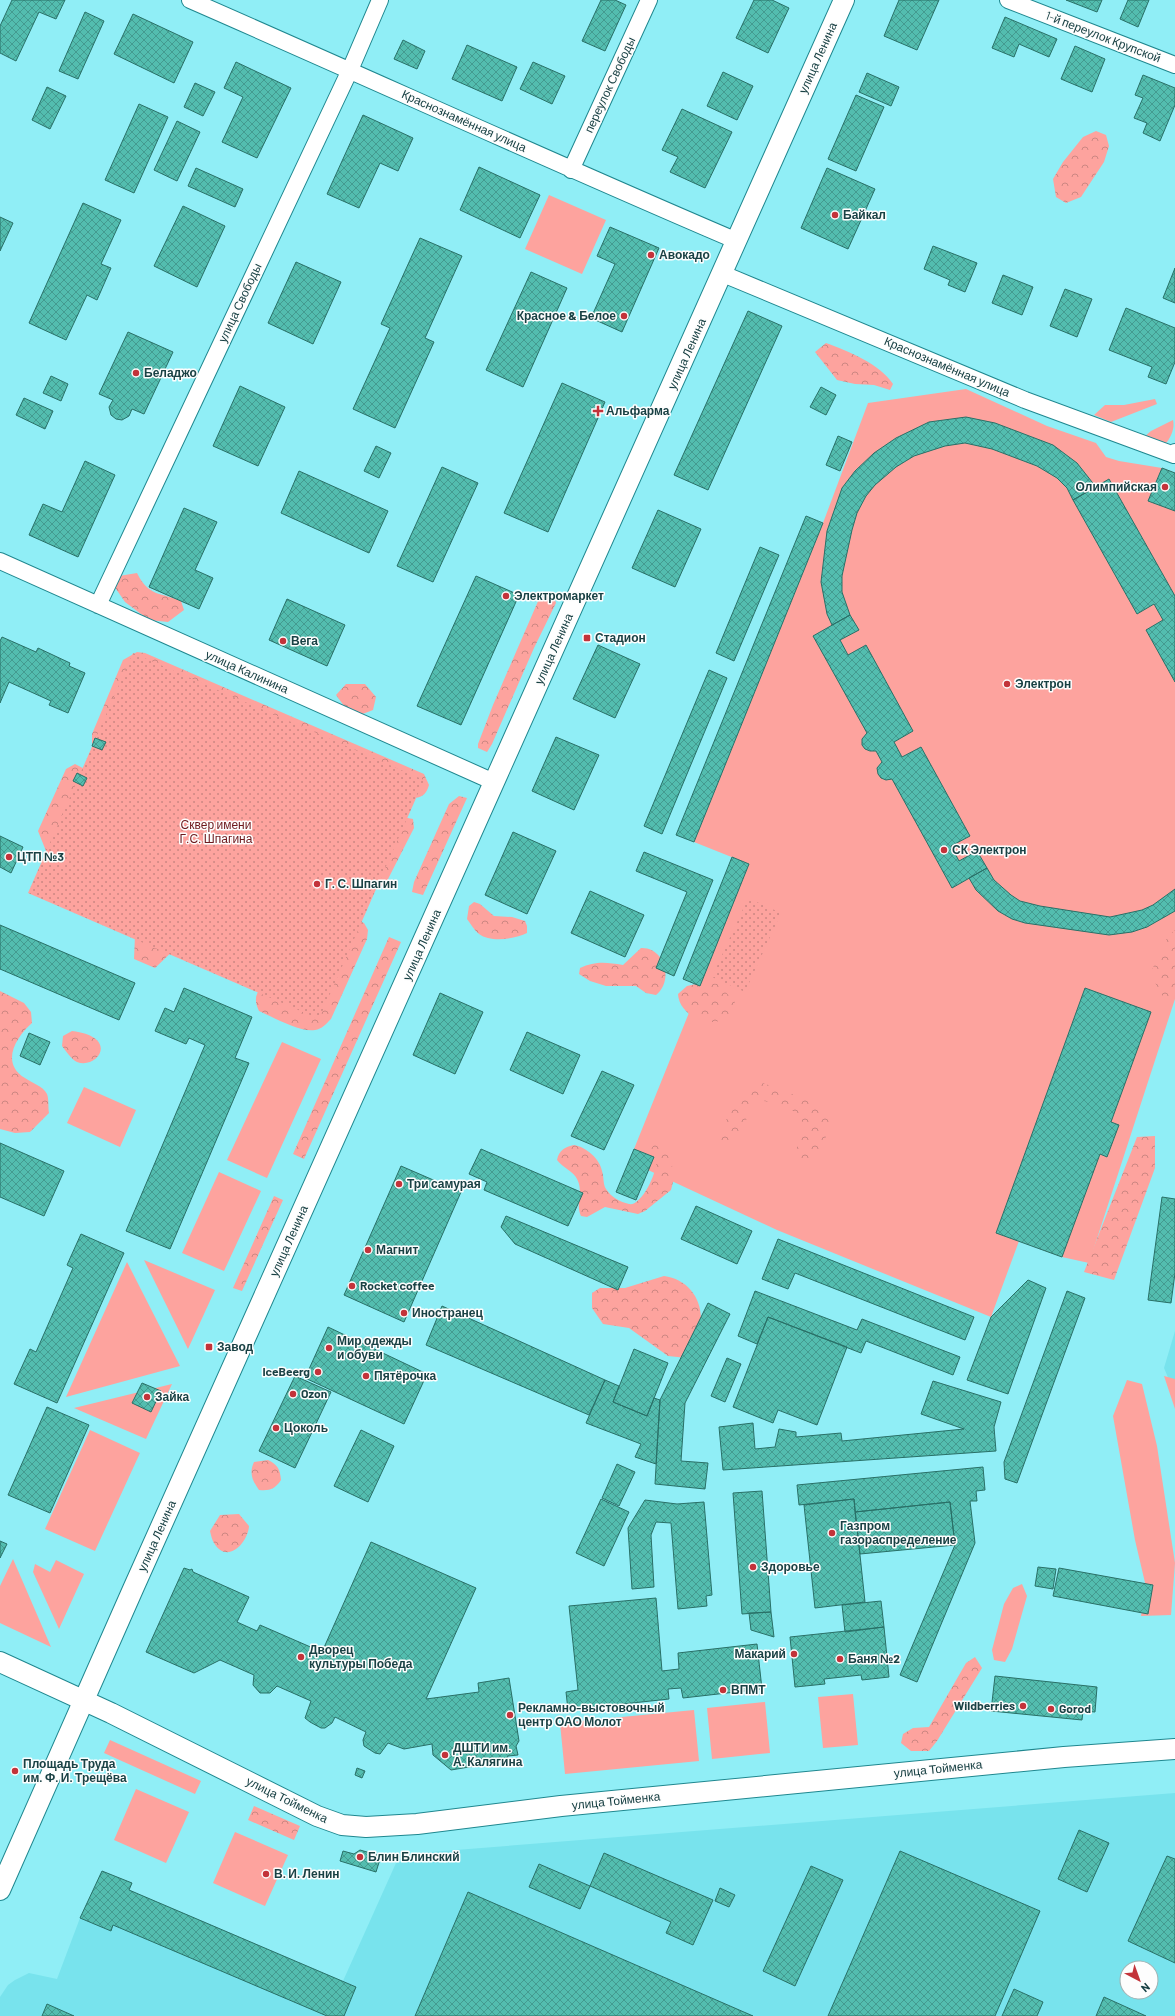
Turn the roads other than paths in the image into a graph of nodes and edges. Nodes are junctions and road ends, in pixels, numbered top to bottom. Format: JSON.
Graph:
{"nodes":[{"id":1,"x":190,"y":0,"type":"edge"},
{"id":2,"x":380,"y":0,"type":"edge"},
{"id":3,"x":649,"y":0,"type":"edge"},
{"id":4,"x":844,"y":0,"type":"edge"},
{"id":5,"x":1008,"y":0,"type":"edge"},
{"id":6,"x":1175,"y":65,"type":"edge"},
{"id":7,"x":350,"y":70,"type":"junction"},
{"id":8,"x":571,"y":170,"type":"junction"},
{"id":9,"x":737,"y":241,"type":"junction"},
{"id":10,"x":723,"y":274,"type":"junction"},
{"id":11,"x":1174,"y":453,"type":"edge"},
{"id":12,"x":0,"y":561,"type":"edge"},
{"id":13,"x":98,"y":605,"type":"junction"},
{"id":14,"x":494,"y":782,"type":"junction"},
{"id":15,"x":0,"y":1662,"type":"edge"},
{"id":16,"x":84,"y":1701,"type":"junction"},
{"id":17,"x":1175,"y":1749,"type":"edge"},
{"id":18,"x":0,"y":1890,"type":"edge"}],
"edges":[{"from":1,"to":7,"type":"street","name":"Краснознамённая улица"},
{"from":2,"to":7,"type":"street","name":"улица Свободы"},
{"from":3,"to":8,"type":"street","name":"переулок Свободы"},
{"from":4,"to":9,"type":"street","name":"улица Ленина"},
{"from":5,"to":6,"type":"street","name":"1-й переулок Крупской"},
{"from":7,"to":8,"type":"street","name":"Краснознамённая улица"},
{"from":7,"to":13,"type":"street","name":"улица Свободы"},
{"from":8,"to":9,"type":"street","name":"Краснознамённая улица"},
{"from":9,"to":10,"type":"street","name":"улица Ленина"},
{"from":10,"to":11,"type":"street","name":"Краснознамённая улица"},
{"from":10,"to":14,"type":"street","name":"улица Ленина"},
{"from":12,"to":13,"type":"street","name":"улица Калинина"},
{"from":13,"to":14,"type":"street","name":"улица Калинина"},
{"from":14,"to":16,"type":"street","name":"улица Ленина"},
{"from":15,"to":16,"type":"street","name":"улица Тойменка"},
{"from":16,"to":17,"type":"street","name":"улица Тойменка"},
{"from":16,"to":18,"type":"street","name":"улица Ленина"}]}
